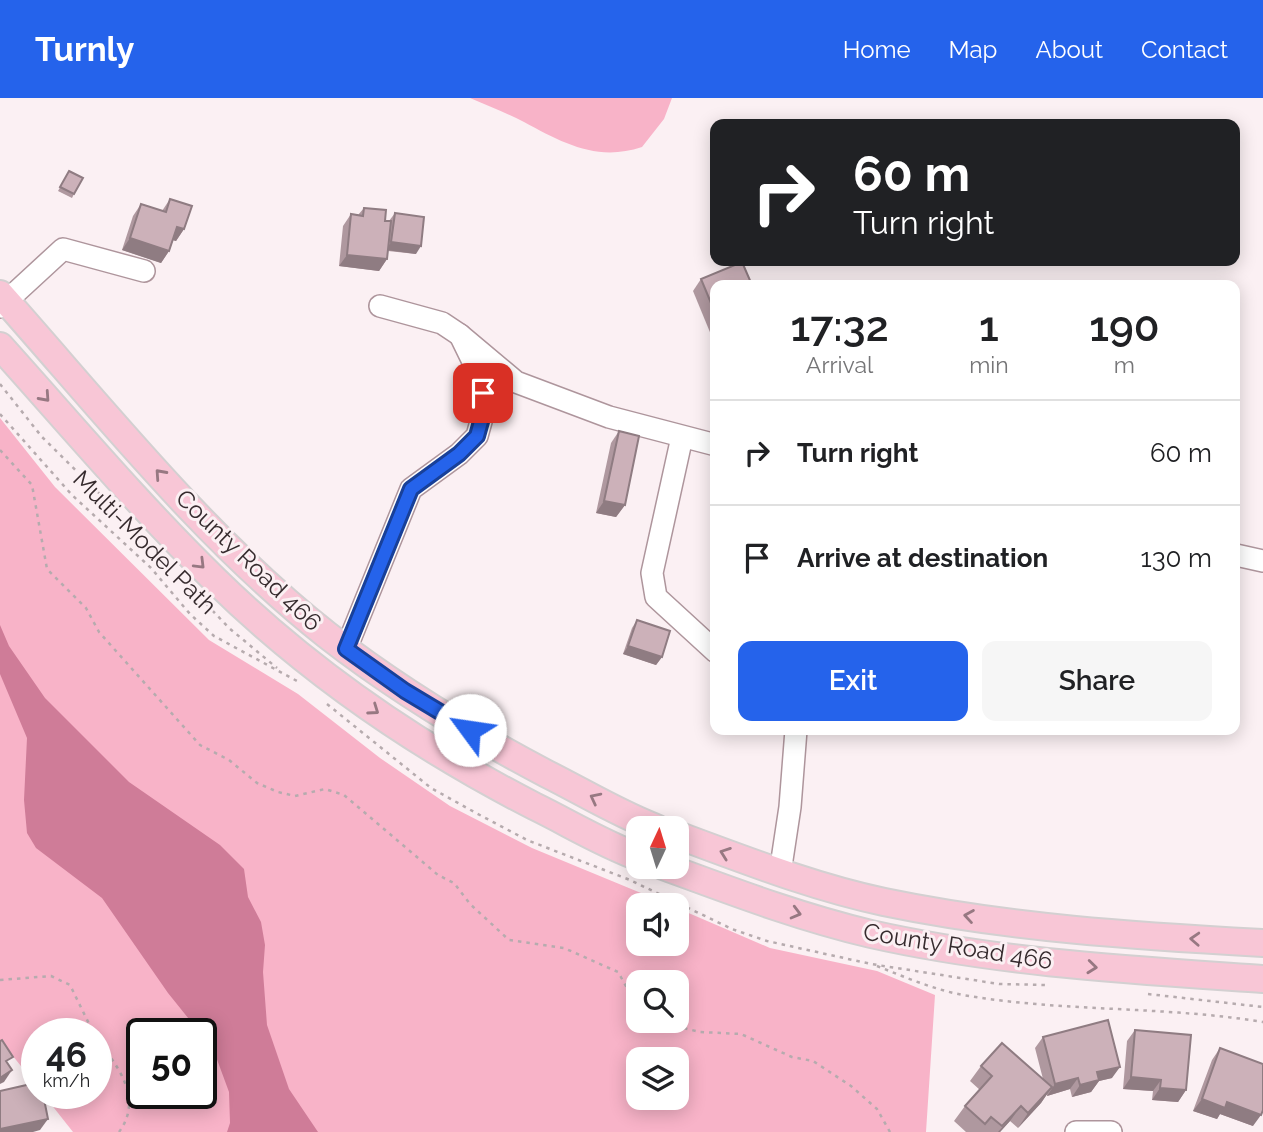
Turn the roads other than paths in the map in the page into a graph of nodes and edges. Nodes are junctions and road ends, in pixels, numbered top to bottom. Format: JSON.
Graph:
{"nodes":[{"id":1,"x":144,"y":271,"type":"dead end"},
{"id":2,"x":2,"y":301,"type":"edge"},
{"id":3,"x":380,"y":306,"type":"dead end"},
{"id":4,"x":460,"y":335,"type":"junction"},
{"id":5,"x":0,"y":346,"type":"edge"},
{"id":6,"x":682,"y":436,"type":"junction"},
{"id":7,"x":710,"y":443,"type":"edge"},
{"id":8,"x":1240,"y":556,"type":"edge"},
{"id":9,"x":1263,"y":561,"type":"edge"},
{"id":10,"x":710,"y":646,"type":"edge"},
{"id":11,"x":346,"y":649,"type":"junction"},
{"id":12,"x":796,"y":735,"type":"edge"},
{"id":13,"x":632,"y":816,"type":"edge"},
{"id":14,"x":690,"y":840,"type":"edge"},
{"id":15,"x":626,"y":851,"type":"edge"},
{"id":16,"x":780,"y":873,"type":"junction"},
{"id":17,"x":690,"y":876,"type":"edge"},
{"id":18,"x":732,"y":891,"type":"junction"},
{"id":19,"x":1263,"y":943,"type":"edge"},
{"id":20,"x":1263,"y":979,"type":"edge"},
{"id":21,"x":1076,"y":1132,"type":"edge"},
{"id":22,"x":1111,"y":1132,"type":"edge"}],
"edges":[{"from":1,"to":2,"type":"street"},
{"from":11,"to":2,"type":"main road","name":"County Road 466","one_way":true},
{"from":3,"to":4,"type":"street"},
{"from":4,"to":6,"type":"street"},
{"from":4,"to":11,"type":"street"},
{"from":5,"to":15,"type":"main road","name":"County Road 466","one_way":true},
{"from":6,"to":7,"type":"street"},
{"from":6,"to":10,"type":"street"},
{"from":8,"to":9,"type":"street"},
{"from":13,"to":11,"type":"main road","name":"County Road 466","one_way":true},
{"from":12,"to":16,"type":"street"},
{"from":16,"to":14,"type":"main road","name":"County Road 466","one_way":true},
{"from":16,"to":18,"type":"main road"},
{"from":19,"to":16,"type":"main road","name":"County Road 466","one_way":true},
{"from":17,"to":18,"type":"main road","name":"County Road 466"},
{"from":18,"to":20,"type":"main road","name":"County Road 466","one_way":true},
{"from":21,"to":22,"type":"street"}]}
